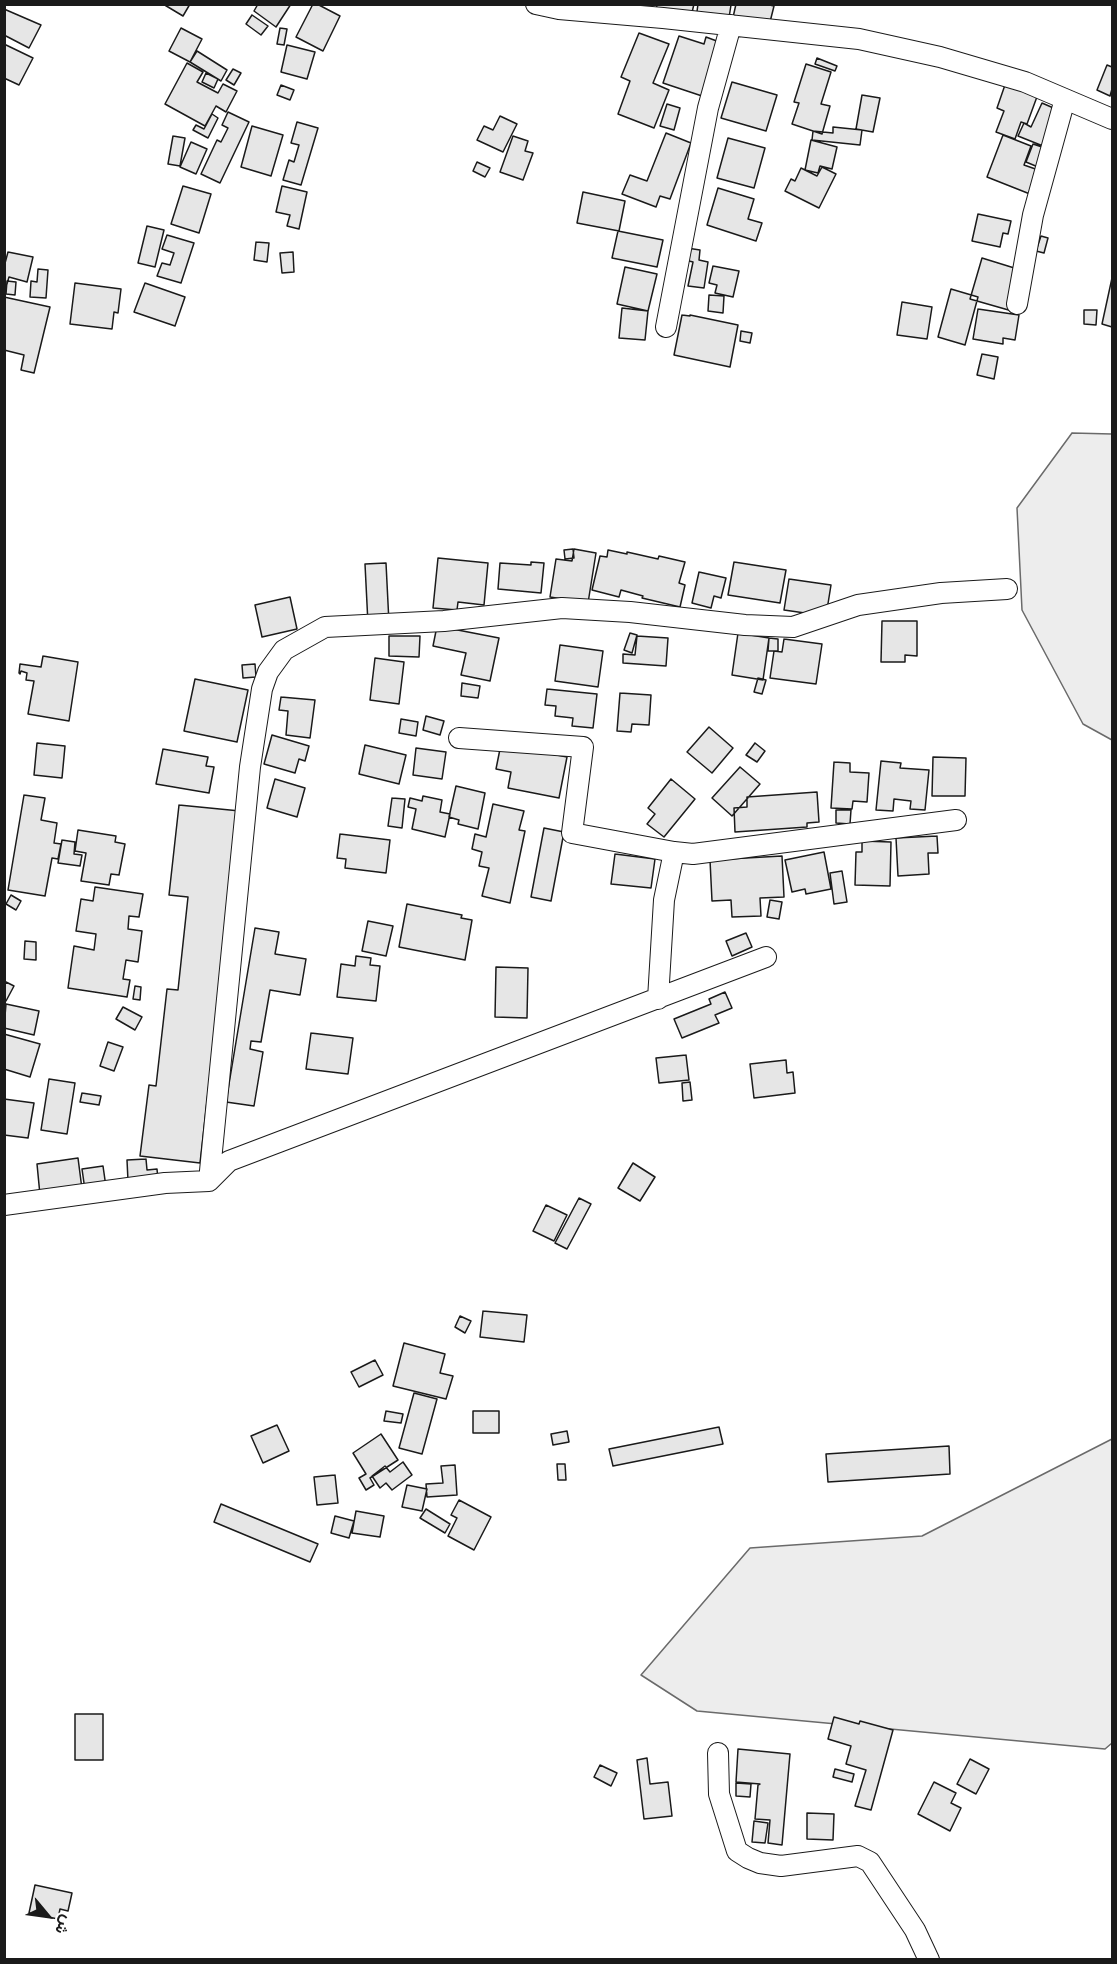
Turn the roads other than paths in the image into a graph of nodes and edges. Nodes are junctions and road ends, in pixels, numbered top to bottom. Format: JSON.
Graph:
{"nodes":[{"id":1,"x":536,"y":4,"type":"edge"},
{"id":2,"x":731,"y":25,"type":"junction"},
{"id":3,"x":1065,"y":99,"type":"junction"},
{"id":4,"x":1113,"y":119,"type":"edge"},
{"id":5,"x":1017,"y":304,"type":"dead end"},
{"id":6,"x":666,"y":327,"type":"dead end"},
{"id":7,"x":1007,"y":589,"type":"dead end"},
{"id":8,"x":459,"y":738,"type":"dead end"},
{"id":9,"x":956,"y":820,"type":"dead end"},
{"id":10,"x":674,"y":852,"type":"junction"},
{"id":11,"x":766,"y":957,"type":"dead end"},
{"id":12,"x":658,"y":999,"type":"junction"},
{"id":13,"x":210,"y":1181,"type":"junction"},
{"id":14,"x":4,"y":1205,"type":"edge"},
{"id":15,"x":718,"y":1753,"type":"dead end"},
{"id":16,"x":929,"y":1959,"type":"edge"}],
"edges":[{"from":1,"to":2,"type":"street"},
{"from":2,"to":3,"type":"street"},
{"from":2,"to":6,"type":"street"},
{"from":3,"to":4,"type":"street"},
{"from":3,"to":5,"type":"street"},
{"from":7,"to":13,"type":"street"},
{"from":8,"to":10,"type":"street"},
{"from":9,"to":10,"type":"street"},
{"from":10,"to":12,"type":"street"},
{"from":11,"to":12,"type":"street"},
{"from":12,"to":13,"type":"street"},
{"from":13,"to":14,"type":"street"},
{"from":15,"to":16,"type":"street"}]}
